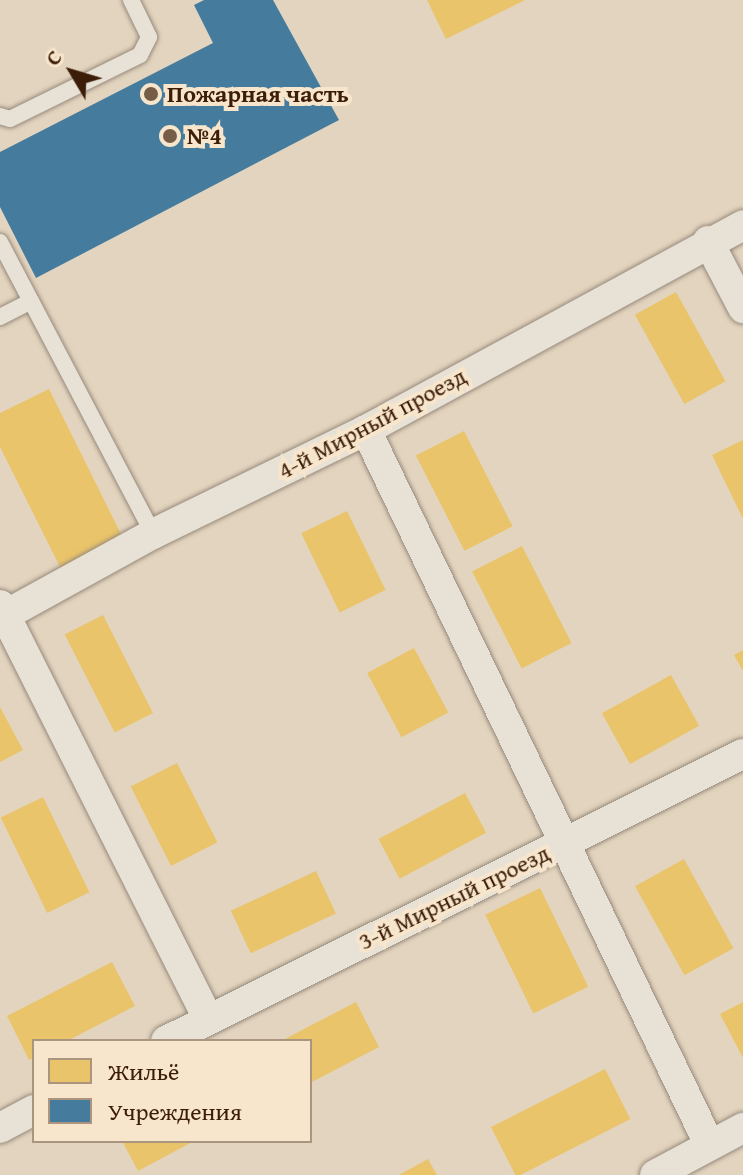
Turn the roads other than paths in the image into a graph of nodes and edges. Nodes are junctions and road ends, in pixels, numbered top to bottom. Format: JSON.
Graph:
{"nodes":[{"id":1,"x":131,"y":0,"type":"edge"},
{"id":2,"x":0,"y":116,"type":"edge"},
{"id":3,"x":743,"y":225,"type":"edge"},
{"id":4,"x":708,"y":241,"type":"junction"},
{"id":5,"x":0,"y":242,"type":"edge"},
{"id":6,"x":31,"y":301,"type":"junction"},
{"id":7,"x":743,"y":308,"type":"edge"},
{"id":8,"x":0,"y":317,"type":"edge"},
{"id":9,"x":366,"y":430,"type":"junction"},
{"id":10,"x":153,"y":534,"type":"junction"},
{"id":11,"x":2,"y":613,"type":"edge"},
{"id":12,"x":743,"y":754,"type":"edge"},
{"id":13,"x":563,"y":843,"type":"junction"},
{"id":14,"x":208,"y":1019,"type":"junction"},
{"id":15,"x":170,"y":1039,"type":"edge"},
{"id":16,"x":32,"y":1111,"type":"edge"},
{"id":17,"x":0,"y":1128,"type":"edge"},
{"id":18,"x":743,"y":1128,"type":"edge"},
{"id":19,"x":709,"y":1144,"type":"junction"},
{"id":20,"x":655,"y":1175,"type":"edge"}],
"edges":[{"from":1,"to":2,"type":"lane"},
{"from":3,"to":4,"type":"street","name":"4-й Мирный проезд"},
{"from":4,"to":7,"type":"street"},
{"from":4,"to":9,"type":"street","name":"4-й Мирный проезд"},
{"from":5,"to":6,"type":"lane"},
{"from":6,"to":8,"type":"lane"},
{"from":6,"to":10,"type":"lane"},
{"from":9,"to":10,"type":"street","name":"4-й Мирный проезд"},
{"from":9,"to":13,"type":"street"},
{"from":10,"to":11,"type":"street","name":"4-й Мирный проезд"},
{"from":11,"to":14,"type":"street"},
{"from":12,"to":13,"type":"street","name":"3-й Мирный проезд"},
{"from":13,"to":14,"type":"street","name":"3-й Мирный проезд"},
{"from":13,"to":19,"type":"street"},
{"from":14,"to":15,"type":"street","name":"3-й Мирный проезд"},
{"from":16,"to":17,"type":"street"},
{"from":18,"to":19,"type":"street"},
{"from":19,"to":20,"type":"street"}]}
